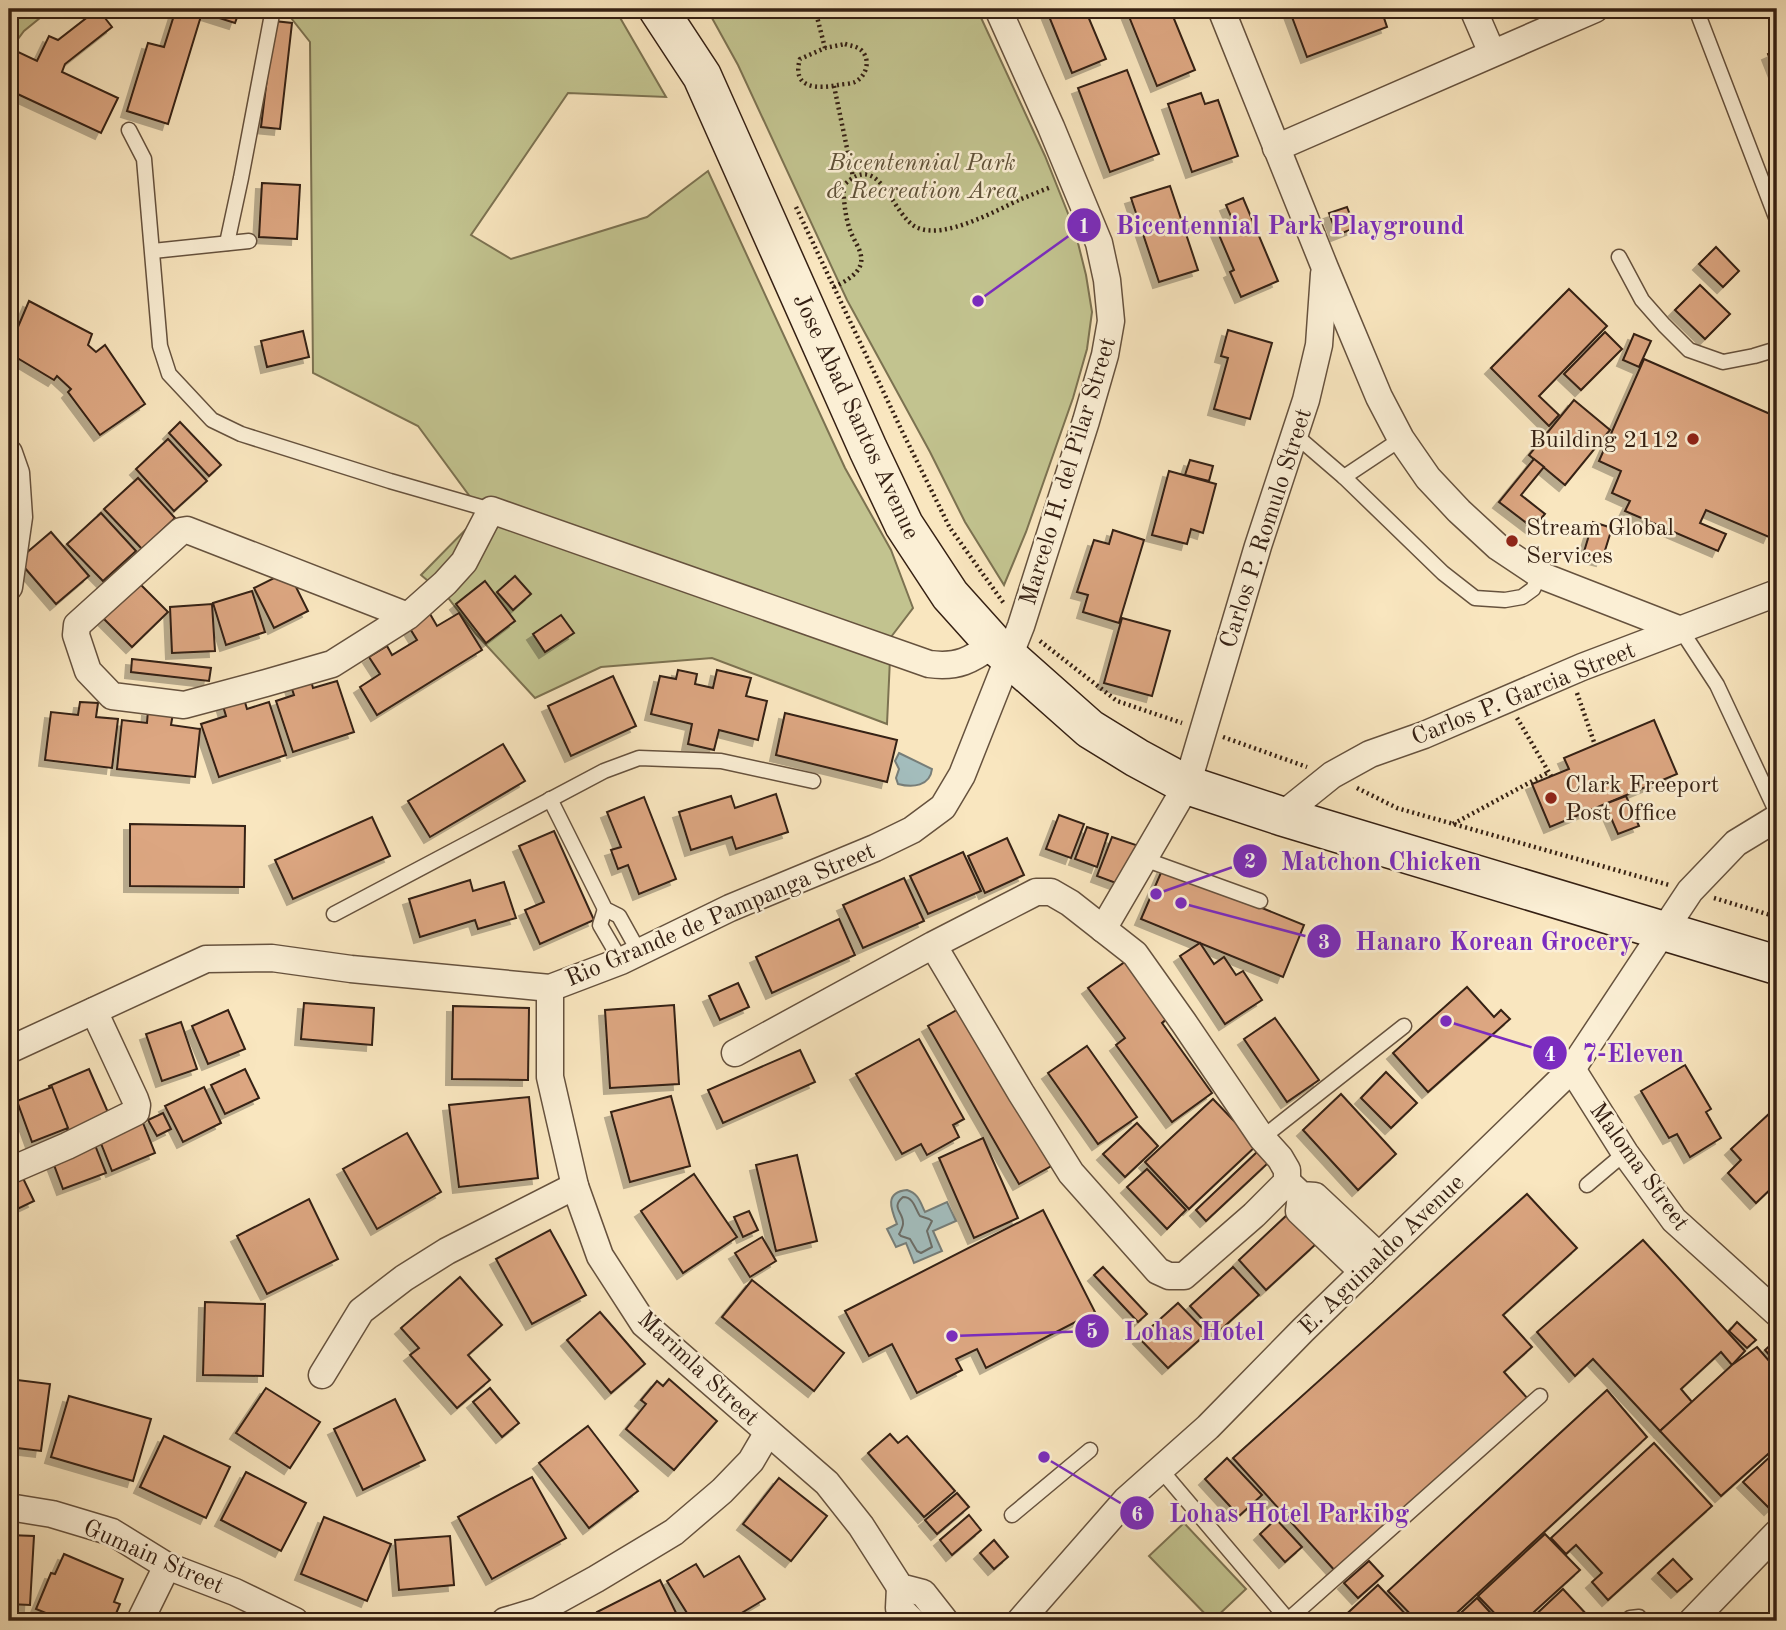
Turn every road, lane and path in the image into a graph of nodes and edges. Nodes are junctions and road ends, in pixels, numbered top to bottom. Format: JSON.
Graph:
{"nodes":[{"id":1,"x":273,"y":9,"type":"edge"},
{"id":2,"x":658,"y":9,"type":"edge"},
{"id":3,"x":815,"y":9,"type":"edge"},
{"id":4,"x":998,"y":9,"type":"edge"},
{"id":5,"x":1221,"y":9,"type":"edge"},
{"id":6,"x":1473,"y":9,"type":"edge"},
{"id":7,"x":1595,"y":9,"type":"edge"},
{"id":8,"x":1696,"y":9,"type":"edge"},
{"id":9,"x":825,"y":48,"type":"junction"},
{"id":10,"x":1492,"y":53,"type":"junction"},
{"id":11,"x":834,"y":86,"type":"junction"},
{"id":12,"x":129,"y":130,"type":"dead end"},
{"id":13,"x":1276,"y":148,"type":"junction"},
{"id":14,"x":853,"y":177,"type":"junction"},
{"id":15,"x":1072,"y":179,"type":"junction"},
{"id":16,"x":793,"y":202,"type":"dead end"},
{"id":17,"x":1777,"y":220,"type":"edge"},
{"id":18,"x":249,"y":241,"type":"dead end"},
{"id":19,"x":227,"y":243,"type":"junction"},
{"id":20,"x":153,"y":251,"type":"junction"},
{"id":21,"x":1619,"y":257,"type":"dead end"},
{"id":22,"x":1325,"y":268,"type":"junction"},
{"id":23,"x":834,"y":287,"type":"junction"},
{"id":24,"x":1777,"y":349,"type":"edge"},
{"id":25,"x":1294,"y":434,"type":"junction"},
{"id":26,"x":1401,"y":439,"type":"junction"},
{"id":27,"x":9,"y":453,"type":"edge"},
{"id":28,"x":1344,"y":477,"type":"junction"},
{"id":29,"x":491,"y":510,"type":"junction"},
{"id":30,"x":1540,"y":575,"type":"junction"},
{"id":31,"x":9,"y":587,"type":"edge"},
{"id":32,"x":1777,"y":593,"type":"edge"},
{"id":33,"x":408,"y":616,"type":"junction"},
{"id":34,"x":1681,"y":630,"type":"junction"},
{"id":35,"x":1008,"y":643,"type":"junction"},
{"id":36,"x":1568,"y":673,"type":"junction"},
{"id":37,"x":1506,"y":699,"type":"junction"},
{"id":38,"x":1203,"y":730,"type":"junction"},
{"id":39,"x":1595,"y":745,"type":"dead end"},
{"id":40,"x":1332,"y":775,"type":"junction"},
{"id":41,"x":813,"y":781,"type":"dead end"},
{"id":42,"x":1187,"y":785,"type":"junction"},
{"id":43,"x":550,"y":799,"type":"junction"},
{"id":44,"x":1280,"y":816,"type":"junction"},
{"id":45,"x":1777,"y":816,"type":"edge"},
{"id":46,"x":1452,"y":824,"type":"junction"},
{"id":47,"x":1144,"y":859,"type":"junction"},
{"id":48,"x":1690,"y":891,"type":"junction"},
{"id":49,"x":1260,"y":901,"type":"dead end"},
{"id":50,"x":605,"y":909,"type":"junction"},
{"id":51,"x":334,"y":914,"type":"dead end"},
{"id":52,"x":1777,"y":917,"type":"edge"},
{"id":53,"x":1103,"y":929,"type":"junction"},
{"id":54,"x":1665,"y":932,"type":"junction"},
{"id":55,"x":933,"y":945,"type":"junction"},
{"id":56,"x":630,"y":957,"type":"junction"},
{"id":57,"x":1777,"y":965,"type":"edge"},
{"id":58,"x":550,"y":988,"type":"junction"},
{"id":59,"x":94,"y":1011,"type":"junction"},
{"id":60,"x":1404,"y":1026,"type":"dead end"},
{"id":61,"x":9,"y":1050,"type":"edge"},
{"id":62,"x":735,"y":1053,"type":"dead end"},
{"id":63,"x":1572,"y":1069,"type":"junction"},
{"id":64,"x":1262,"y":1138,"type":"junction"},
{"id":65,"x":1625,"y":1153,"type":"junction"},
{"id":66,"x":9,"y":1169,"type":"edge"},
{"id":67,"x":1587,"y":1185,"type":"dead end"},
{"id":68,"x":575,"y":1186,"type":"junction"},
{"id":69,"x":1294,"y":1189,"type":"junction"},
{"id":70,"x":1371,"y":1264,"type":"junction"},
{"id":71,"x":1777,"y":1313,"type":"edge"},
{"id":72,"x":322,"y":1375,"type":"dead end"},
{"id":73,"x":1540,"y":1396,"type":"dead end"},
{"id":74,"x":768,"y":1432,"type":"junction"},
{"id":75,"x":1090,"y":1450,"type":"dead end"},
{"id":76,"x":1161,"y":1470,"type":"junction"},
{"id":77,"x":9,"y":1507,"type":"edge"},
{"id":78,"x":1012,"y":1514,"type":"dead end"},
{"id":79,"x":1777,"y":1533,"type":"edge"},
{"id":80,"x":167,"y":1566,"type":"junction"},
{"id":81,"x":900,"y":1587,"type":"junction"},
{"id":82,"x":1288,"y":1620,"type":"edge"},
{"id":83,"x":140,"y":1621,"type":"edge"},
{"id":84,"x":295,"y":1621,"type":"edge"},
{"id":85,"x":505,"y":1621,"type":"edge"},
{"id":86,"x":912,"y":1621,"type":"edge"},
{"id":87,"x":945,"y":1621,"type":"edge"},
{"id":88,"x":1020,"y":1621,"type":"edge"},
{"id":89,"x":1627,"y":1621,"type":"edge"},
{"id":90,"x":1642,"y":1621,"type":"edge"},
{"id":91,"x":1692,"y":1621,"type":"edge"}],
"edges":[{"from":1,"to":19,"type":"lane"},
{"from":2,"to":35,"type":"main road","name":"Jose Abad Santos Avenue"},
{"from":3,"to":9,"type":"path"},
{"from":4,"to":15,"type":"street","name":"Marcelo H. del Pilar Street"},
{"from":5,"to":13,"type":"street","name":"Carlos P. Romulo Street"},
{"from":6,"to":10,"type":"street"},
{"from":7,"to":10,"type":"street"},
{"from":8,"to":17,"type":"lane"},
{"from":9,"to":11,"type":"path"},
{"from":9,"to":11,"type":"path"},
{"from":10,"to":13,"type":"street"},
{"from":11,"to":14,"type":"path"},
{"from":12,"to":20,"type":"lane"},
{"from":13,"to":22,"type":"street","name":"Carlos P. Romulo Street"},
{"from":14,"to":15,"type":"path"},
{"from":14,"to":23,"type":"path"},
{"from":15,"to":35,"type":"street","name":"Marcelo H. del Pilar Street"},
{"from":16,"to":23,"type":"path"},
{"from":18,"to":19,"type":"lane"},
{"from":19,"to":20,"type":"lane"},
{"from":20,"to":29,"type":"lane"},
{"from":21,"to":24,"type":"lane"},
{"from":22,"to":25,"type":"street","name":"Carlos P. Romulo Street"},
{"from":22,"to":26,"type":"street","name":"Carlos P. Romulo Street"},
{"from":23,"to":35,"type":"path"},
{"from":25,"to":28,"type":"lane"},
{"from":25,"to":38,"type":"street","name":"Carlos P. Romulo Street"},
{"from":26,"to":28,"type":"lane"},
{"from":26,"to":30,"type":"street","name":"Carlos P. Romulo Street"},
{"from":27,"to":31,"type":"street"},
{"from":28,"to":30,"type":"lane"},
{"from":29,"to":33,"type":"street"},
{"from":29,"to":35,"type":"street"},
{"from":30,"to":34,"type":"street","name":"Carlos P. Romulo Street"},
{"from":32,"to":34,"type":"street","name":"Carlos P. Garcia Street"},
{"from":33,"to":33,"type":"street"},
{"from":34,"to":36,"type":"street","name":"Carlos P. Garcia Street"},
{"from":34,"to":45,"type":"lane"},
{"from":35,"to":38,"type":"path"},
{"from":35,"to":42,"type":"main road","name":"Jose Abad Santos Avenue"},
{"from":35,"to":56,"type":"street","name":"Rio Grande de Pampanga Street"},
{"from":36,"to":37,"type":"street","name":"Carlos P. Garcia Street"},
{"from":36,"to":39,"type":"path"},
{"from":37,"to":40,"type":"street","name":"Carlos P. Garcia Street"},
{"from":37,"to":46,"type":"path"},
{"from":38,"to":40,"type":"path"},
{"from":38,"to":42,"type":"street","name":"Carlos P. Romulo Street"},
{"from":40,"to":44,"type":"street","name":"Carlos P. Garcia Street"},
{"from":40,"to":46,"type":"path"},
{"from":41,"to":43,"type":"lane"},
{"from":42,"to":44,"type":"main road","name":"Jose Abad Santos Avenue"},
{"from":42,"to":47,"type":"street","name":"Carlos P. Romulo Street"},
{"from":43,"to":50,"type":"lane"},
{"from":43,"to":51,"type":"lane"},
{"from":44,"to":54,"type":"main road","name":"Jose Abad Santos Avenue"},
{"from":45,"to":48,"type":"street","name":"E. Aguinaldo Avenue"},
{"from":46,"to":48,"type":"path"},
{"from":47,"to":49,"type":"lane"},
{"from":47,"to":53,"type":"street","name":"Carlos P. Romulo Street"},
{"from":48,"to":52,"type":"path"},
{"from":48,"to":54,"type":"street","name":"E. Aguinaldo Avenue"},
{"from":50,"to":56,"type":"lane"},
{"from":50,"to":56,"type":"lane"},
{"from":53,"to":55,"type":"street"},
{"from":53,"to":64,"type":"street"},
{"from":54,"to":57,"type":"main road","name":"Jose Abad Santos Avenue"},
{"from":54,"to":63,"type":"street","name":"E. Aguinaldo Avenue"},
{"from":55,"to":62,"type":"street"},
{"from":55,"to":69,"type":"street"},
{"from":56,"to":58,"type":"street","name":"Rio Grande de Pampanga Street"},
{"from":58,"to":59,"type":"street","name":"Rio Grande de Pampanga Street"},
{"from":58,"to":68,"type":"street","name":"Marimla Street"},
{"from":59,"to":61,"type":"street","name":"Rio Grande de Pampanga Street"},
{"from":59,"to":66,"type":"street"},
{"from":60,"to":64,"type":"lane"},
{"from":63,"to":65,"type":"street","name":"Maloma Street"},
{"from":63,"to":70,"type":"street","name":"E. Aguinaldo Avenue"},
{"from":64,"to":69,"type":"street"},
{"from":65,"to":67,"type":"lane"},
{"from":65,"to":71,"type":"street","name":"Maloma Street"},
{"from":68,"to":72,"type":"street"},
{"from":68,"to":74,"type":"street","name":"Marimla Street"},
{"from":69,"to":70,"type":"street"},
{"from":70,"to":76,"type":"street","name":"E. Aguinaldo Avenue"},
{"from":73,"to":82,"type":"lane"},
{"from":74,"to":81,"type":"street","name":"Marimla Street"},
{"from":74,"to":85,"type":"street"},
{"from":75,"to":78,"type":"lane"},
{"from":76,"to":82,"type":"lane"},
{"from":76,"to":88,"type":"street","name":"E. Aguinaldo Avenue"},
{"from":77,"to":80,"type":"street","name":"Gumain Street"},
{"from":79,"to":91,"type":"street"},
{"from":80,"to":83,"type":"street"},
{"from":80,"to":84,"type":"street","name":"Gumain Street"},
{"from":81,"to":86,"type":"street","name":"Marimla Street"},
{"from":81,"to":87,"type":"street"},
{"from":89,"to":90,"type":"lane"}]}
